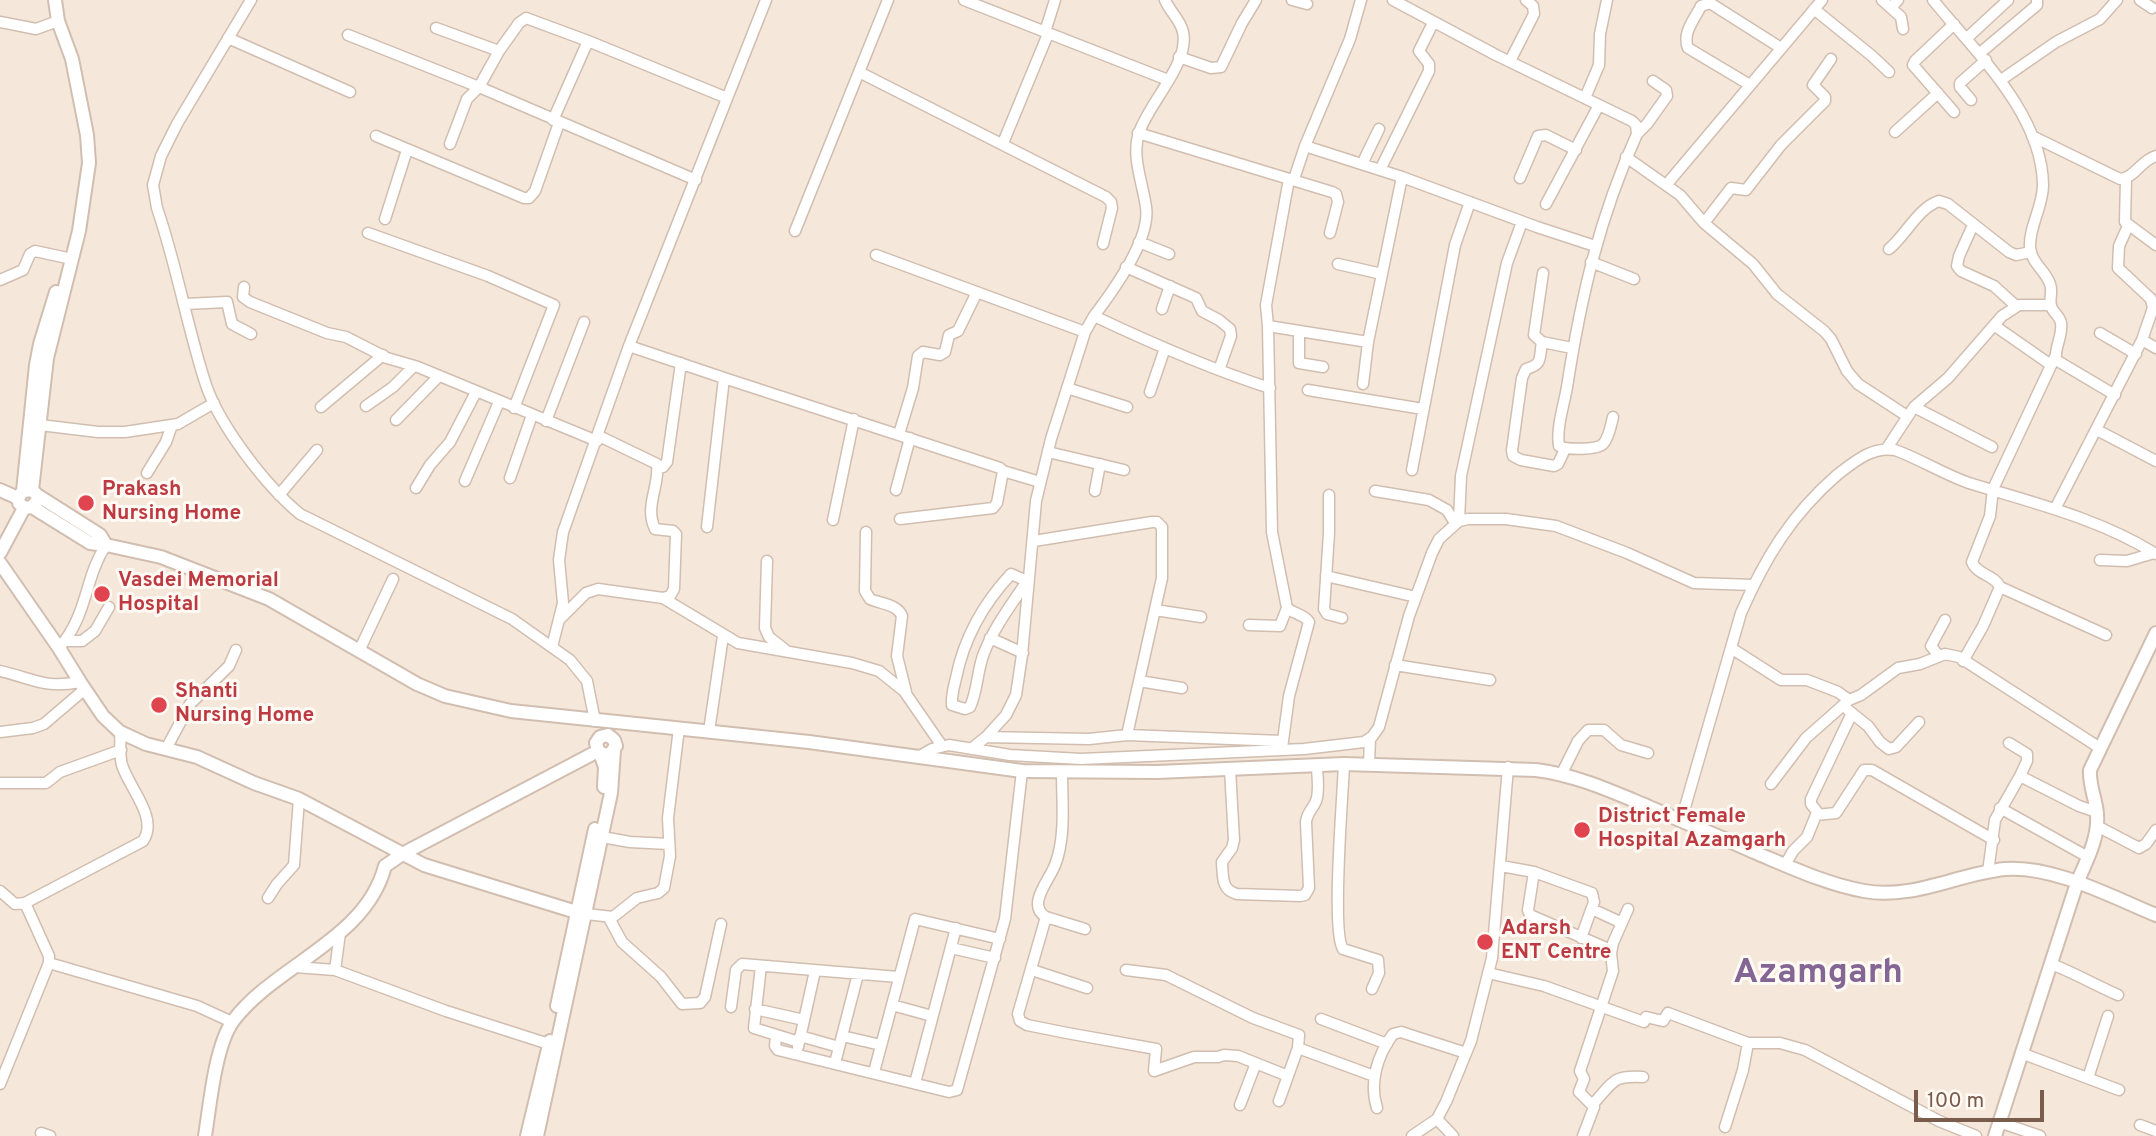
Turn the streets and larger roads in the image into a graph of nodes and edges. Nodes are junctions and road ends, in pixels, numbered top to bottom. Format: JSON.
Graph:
{"nodes":[{"id":1,"x":55,"y":0,"type":"edge"},
{"id":2,"x":251,"y":0,"type":"edge"},
{"id":3,"x":766,"y":0,"type":"edge"},
{"id":4,"x":887,"y":0,"type":"edge"},
{"id":5,"x":964,"y":0,"type":"edge"},
{"id":6,"x":1055,"y":0,"type":"edge"},
{"id":7,"x":1165,"y":0,"type":"edge"},
{"id":8,"x":1256,"y":0,"type":"edge"},
{"id":9,"x":1292,"y":0,"type":"edge"},
{"id":10,"x":1361,"y":0,"type":"edge"},
{"id":11,"x":1393,"y":0,"type":"edge"},
{"id":12,"x":1526,"y":0,"type":"edge"},
{"id":13,"x":1607,"y":0,"type":"edge"},
{"id":14,"x":1822,"y":0,"type":"edge"},
{"id":15,"x":1882,"y":0,"type":"edge"},
{"id":16,"x":1933,"y":0,"type":"edge"},
{"id":17,"x":2008,"y":0,"type":"edge"},
{"id":18,"x":2037,"y":0,"type":"edge"},
{"id":19,"x":2117,"y":0,"type":"edge"},
{"id":20,"x":2140,"y":0,"type":"edge"},
{"id":21,"x":1895,"y":4,"type":"edge"},
{"id":22,"x":1307,"y":5,"type":"dead end"},
{"id":23,"x":2152,"y":8,"type":"dead end"},
{"id":24,"x":1814,"y":9,"type":"junction"},
{"id":25,"x":58,"y":21,"type":"junction"},
{"id":26,"x":0,"y":22,"type":"edge"},
{"id":27,"x":1433,"y":23,"type":"junction"},
{"id":28,"x":1954,"y":24,"type":"junction"},
{"id":29,"x":436,"y":28,"type":"dead end"},
{"id":30,"x":1903,"y":29,"type":"dead end"},
{"id":31,"x":1047,"y":33,"type":"junction"},
{"id":32,"x":348,"y":36,"type":"dead end"},
{"id":33,"x":228,"y":38,"type":"junction"},
{"id":34,"x":1967,"y":38,"type":"junction"},
{"id":35,"x":588,"y":41,"type":"junction"},
{"id":36,"x":1781,"y":48,"type":"junction"},
{"id":37,"x":499,"y":51,"type":"junction"},
{"id":38,"x":1179,"y":57,"type":"junction"},
{"id":39,"x":1983,"y":57,"type":"junction"},
{"id":40,"x":1831,"y":59,"type":"dead end"},
{"id":41,"x":1510,"y":61,"type":"junction"},
{"id":42,"x":859,"y":72,"type":"junction"},
{"id":43,"x":1889,"y":72,"type":"dead end"},
{"id":44,"x":1168,"y":80,"type":"junction"},
{"id":45,"x":2001,"y":80,"type":"junction"},
{"id":46,"x":1653,"y":81,"type":"dead end"},
{"id":47,"x":1750,"y":85,"type":"junction"},
{"id":48,"x":479,"y":87,"type":"junction"},
{"id":49,"x":350,"y":93,"type":"dead end"},
{"id":50,"x":1938,"y":93,"type":"junction"},
{"id":51,"x":727,"y":98,"type":"junction"},
{"id":52,"x":1585,"y":98,"type":"junction"},
{"id":53,"x":1971,"y":100,"type":"dead end"},
{"id":54,"x":1599,"y":104,"type":"junction"},
{"id":55,"x":1954,"y":112,"type":"dead end"},
{"id":56,"x":556,"y":121,"type":"junction"},
{"id":57,"x":1379,"y":129,"type":"dead end"},
{"id":58,"x":1895,"y":132,"type":"dead end"},
{"id":59,"x":1138,"y":133,"type":"junction"},
{"id":60,"x":1637,"y":134,"type":"junction"},
{"id":61,"x":376,"y":136,"type":"dead end"},
{"id":62,"x":2032,"y":136,"type":"junction"},
{"id":63,"x":1003,"y":143,"type":"junction"},
{"id":64,"x":450,"y":144,"type":"dead end"},
{"id":65,"x":1305,"y":146,"type":"junction"},
{"id":66,"x":407,"y":150,"type":"junction"},
{"id":67,"x":1576,"y":150,"type":"junction"},
{"id":68,"x":2156,"y":156,"type":"edge"},
{"id":69,"x":1626,"y":157,"type":"junction"},
{"id":70,"x":1362,"y":164,"type":"junction"},
{"id":71,"x":1380,"y":170,"type":"junction"},
{"id":72,"x":1402,"y":177,"type":"junction"},
{"id":73,"x":1520,"y":178,"type":"dead end"},
{"id":74,"x":1292,"y":179,"type":"junction"},
{"id":75,"x":2126,"y":179,"type":"junction"},
{"id":76,"x":696,"y":180,"type":"junction"},
{"id":77,"x":1667,"y":184,"type":"junction"},
{"id":78,"x":1470,"y":202,"type":"junction"},
{"id":79,"x":1546,"y":204,"type":"dead end"},
{"id":80,"x":385,"y":219,"type":"dead end"},
{"id":81,"x":1522,"y":222,"type":"junction"},
{"id":82,"x":1703,"y":223,"type":"junction"},
{"id":83,"x":1973,"y":225,"type":"junction"},
{"id":84,"x":2128,"y":226,"type":"junction"},
{"id":85,"x":796,"y":231,"type":"dead end"},
{"id":86,"x":368,"y":233,"type":"dead end"},
{"id":87,"x":1330,"y":233,"type":"dead end"},
{"id":88,"x":1139,"y":243,"type":"junction"},
{"id":89,"x":1103,"y":244,"type":"dead end"},
{"id":90,"x":2156,"y":245,"type":"edge"},
{"id":91,"x":1595,"y":246,"type":"junction"},
{"id":92,"x":1889,"y":249,"type":"dead end"},
{"id":93,"x":2031,"y":252,"type":"junction"},
{"id":94,"x":1169,"y":254,"type":"dead end"},
{"id":95,"x":876,"y":255,"type":"dead end"},
{"id":96,"x":1591,"y":262,"type":"junction"},
{"id":97,"x":71,"y":263,"type":"junction"},
{"id":98,"x":1338,"y":264,"type":"dead end"},
{"id":99,"x":1126,"y":267,"type":"junction"},
{"id":100,"x":1543,"y":273,"type":"dead end"},
{"id":101,"x":1382,"y":274,"type":"junction"},
{"id":102,"x":1634,"y":279,"type":"dead end"},
{"id":103,"x":0,"y":280,"type":"edge"},
{"id":104,"x":1170,"y":286,"type":"junction"},
{"id":105,"x":244,"y":287,"type":"dead end"},
{"id":106,"x":977,"y":292,"type":"junction"},
{"id":107,"x":185,"y":304,"type":"junction"},
{"id":108,"x":2050,"y":305,"type":"junction"},
{"id":109,"x":2016,"y":306,"type":"junction"},
{"id":110,"x":1162,"y":309,"type":"dead end"},
{"id":111,"x":1094,"y":316,"type":"junction"},
{"id":112,"x":584,"y":322,"type":"dead end"},
{"id":113,"x":1268,"y":326,"type":"junction"},
{"id":114,"x":1995,"y":326,"type":"junction"},
{"id":115,"x":1299,"y":331,"type":"junction"},
{"id":116,"x":1085,"y":332,"type":"junction"},
{"id":117,"x":2100,"y":333,"type":"dead end"},
{"id":118,"x":251,"y":334,"type":"dead end"},
{"id":119,"x":2142,"y":340,"type":"junction"},
{"id":120,"x":1368,"y":342,"type":"junction"},
{"id":121,"x":1542,"y":342,"type":"junction"},
{"id":122,"x":629,"y":346,"type":"junction"},
{"id":123,"x":1165,"y":348,"type":"junction"},
{"id":124,"x":1572,"y":348,"type":"junction"},
{"id":125,"x":2156,"y":348,"type":"edge"},
{"id":126,"x":2136,"y":354,"type":"junction"},
{"id":127,"x":383,"y":355,"type":"junction"},
{"id":128,"x":2053,"y":361,"type":"junction"},
{"id":129,"x":681,"y":363,"type":"junction"},
{"id":130,"x":414,"y":366,"type":"junction"},
{"id":131,"x":1323,"y":367,"type":"dead end"},
{"id":132,"x":1219,"y":370,"type":"junction"},
{"id":133,"x":439,"y":376,"type":"junction"},
{"id":134,"x":724,"y":378,"type":"junction"},
{"id":135,"x":1363,"y":384,"type":"dead end"},
{"id":136,"x":1066,"y":388,"type":"junction"},
{"id":137,"x":1270,"y":388,"type":"junction"},
{"id":138,"x":1308,"y":390,"type":"dead end"},
{"id":139,"x":476,"y":392,"type":"junction"},
{"id":140,"x":1150,"y":392,"type":"dead end"},
{"id":141,"x":2115,"y":395,"type":"junction"},
{"id":142,"x":499,"y":402,"type":"junction"},
{"id":143,"x":214,"y":403,"type":"junction"},
{"id":144,"x":366,"y":406,"type":"dead end"},
{"id":145,"x":321,"y":407,"type":"dead end"},
{"id":146,"x":1128,"y":407,"type":"dead end"},
{"id":147,"x":514,"y":408,"type":"junction"},
{"id":148,"x":1423,"y":409,"type":"junction"},
{"id":149,"x":1910,"y":412,"type":"junction"},
{"id":150,"x":532,"y":415,"type":"junction"},
{"id":151,"x":1613,"y":417,"type":"dead end"},
{"id":152,"x":854,"y":419,"type":"junction"},
{"id":153,"x":396,"y":420,"type":"dead end"},
{"id":154,"x":546,"y":421,"type":"junction"},
{"id":155,"x":40,"y":425,"type":"junction"},
{"id":156,"x":172,"y":425,"type":"junction"},
{"id":157,"x":2097,"y":430,"type":"junction"},
{"id":158,"x":899,"y":434,"type":"junction"},
{"id":159,"x":598,"y":438,"type":"junction"},
{"id":160,"x":910,"y":438,"type":"junction"},
{"id":161,"x":1992,"y":447,"type":"dead end"},
{"id":162,"x":1887,"y":448,"type":"junction"},
{"id":163,"x":1565,"y":449,"type":"junction"},
{"id":164,"x":317,"y":450,"type":"dead end"},
{"id":165,"x":1048,"y":452,"type":"junction"},
{"id":166,"x":2156,"y":461,"type":"edge"},
{"id":167,"x":1100,"y":464,"type":"junction"},
{"id":168,"x":658,"y":467,"type":"junction"},
{"id":169,"x":1124,"y":470,"type":"dead end"},
{"id":170,"x":1412,"y":470,"type":"dead end"},
{"id":171,"x":1003,"y":471,"type":"junction"},
{"id":172,"x":147,"y":473,"type":"dead end"},
{"id":173,"x":510,"y":478,"type":"dead end"},
{"id":174,"x":465,"y":481,"type":"dead end"},
{"id":175,"x":1041,"y":482,"type":"junction"},
{"id":176,"x":416,"y":488,"type":"dead end"},
{"id":177,"x":1993,"y":489,"type":"junction"},
{"id":178,"x":0,"y":490,"type":"edge"},
{"id":179,"x":896,"y":490,"type":"dead end"},
{"id":180,"x":1095,"y":491,"type":"dead end"},
{"id":181,"x":1375,"y":491,"type":"dead end"},
{"id":182,"x":279,"y":495,"type":"junction"},
{"id":183,"x":1329,"y":495,"type":"dead end"},
{"id":184,"x":28,"y":498,"type":"junction"},
{"id":185,"x":2055,"y":509,"type":"junction"},
{"id":186,"x":900,"y":519,"type":"dead end"},
{"id":187,"x":833,"y":520,"type":"dead end"},
{"id":188,"x":1457,"y":522,"type":"junction"},
{"id":189,"x":707,"y":527,"type":"dead end"},
{"id":190,"x":866,"y":532,"type":"dead end"},
{"id":191,"x":1034,"y":541,"type":"junction"},
{"id":192,"x":106,"y":545,"type":"junction"},
{"id":193,"x":2155,"y":553,"type":"edge"},
{"id":194,"x":0,"y":554,"type":"edge"},
{"id":195,"x":2101,"y":560,"type":"dead end"},
{"id":196,"x":766,"y":561,"type":"dead end"},
{"id":197,"x":0,"y":563,"type":"edge"},
{"id":198,"x":1326,"y":576,"type":"junction"},
{"id":199,"x":1029,"y":578,"type":"junction"},
{"id":200,"x":393,"y":579,"type":"dead end"},
{"id":201,"x":1754,"y":584,"type":"junction"},
{"id":202,"x":2000,"y":587,"type":"junction"},
{"id":203,"x":1416,"y":597,"type":"junction"},
{"id":204,"x":663,"y":598,"type":"junction"},
{"id":205,"x":109,"y":607,"type":"dead end"},
{"id":206,"x":1287,"y":608,"type":"junction"},
{"id":207,"x":1155,"y":610,"type":"junction"},
{"id":208,"x":1201,"y":617,"type":"dead end"},
{"id":209,"x":1342,"y":618,"type":"dead end"},
{"id":210,"x":560,"y":620,"type":"junction"},
{"id":211,"x":1945,"y":620,"type":"dead end"},
{"id":212,"x":1249,"y":625,"type":"dead end"},
{"id":213,"x":2156,"y":632,"type":"edge"},
{"id":214,"x":2106,"y":635,"type":"dead end"},
{"id":215,"x":723,"y":636,"type":"junction"},
{"id":216,"x":990,"y":638,"type":"junction"},
{"id":217,"x":62,"y":644,"type":"junction"},
{"id":218,"x":552,"y":647,"type":"junction"},
{"id":219,"x":1731,"y":648,"type":"junction"},
{"id":220,"x":236,"y":650,"type":"dead end"},
{"id":221,"x":359,"y":651,"type":"junction"},
{"id":222,"x":789,"y":653,"type":"junction"},
{"id":223,"x":1023,"y":653,"type":"junction"},
{"id":224,"x":1939,"y":656,"type":"junction"},
{"id":225,"x":1964,"y":661,"type":"junction"},
{"id":226,"x":1395,"y":665,"type":"junction"},
{"id":227,"x":0,"y":671,"type":"edge"},
{"id":228,"x":1490,"y":680,"type":"dead end"},
{"id":229,"x":1139,"y":681,"type":"junction"},
{"id":230,"x":82,"y":686,"type":"junction"},
{"id":231,"x":1182,"y":688,"type":"dead end"},
{"id":232,"x":907,"y":696,"type":"junction"},
{"id":233,"x":1845,"y":703,"type":"junction"},
{"id":234,"x":1852,"y":713,"type":"junction"},
{"id":235,"x":595,"y":721,"type":"junction"},
{"id":236,"x":1919,"y":722,"type":"dead end"},
{"id":237,"x":643,"y":725,"type":"junction"},
{"id":238,"x":678,"y":728,"type":"junction"},
{"id":239,"x":709,"y":731,"type":"junction"},
{"id":240,"x":0,"y":732,"type":"edge"},
{"id":241,"x":120,"y":732,"type":"junction"},
{"id":242,"x":1127,"y":735,"type":"junction"},
{"id":243,"x":986,"y":737,"type":"junction"},
{"id":244,"x":1370,"y":738,"type":"junction"},
{"id":245,"x":611,"y":741,"type":"junction"},
{"id":246,"x":2009,"y":743,"type":"dead end"},
{"id":247,"x":1282,"y":745,"type":"junction"},
{"id":248,"x":942,"y":746,"type":"junction"},
{"id":249,"x":2100,"y":748,"type":"junction"},
{"id":250,"x":166,"y":749,"type":"junction"},
{"id":251,"x":971,"y":749,"type":"junction"},
{"id":252,"x":121,"y":750,"type":"junction"},
{"id":253,"x":599,"y":752,"type":"junction"},
{"id":254,"x":1648,"y":754,"type":"dead end"},
{"id":255,"x":917,"y":757,"type":"junction"},
{"id":256,"x":1344,"y":764,"type":"junction"},
{"id":257,"x":1317,"y":765,"type":"junction"},
{"id":258,"x":1369,"y":765,"type":"junction"},
{"id":259,"x":1508,"y":767,"type":"junction"},
{"id":260,"x":1230,"y":768,"type":"junction"},
{"id":261,"x":1023,"y":771,"type":"junction"},
{"id":262,"x":1062,"y":773,"type":"junction"},
{"id":263,"x":1562,"y":774,"type":"junction"},
{"id":264,"x":2020,"y":776,"type":"junction"},
{"id":265,"x":0,"y":782,"type":"edge"},
{"id":266,"x":1771,"y":784,"type":"dead end"},
{"id":267,"x":299,"y":799,"type":"junction"},
{"id":268,"x":2000,"y":808,"type":"junction"},
{"id":269,"x":1818,"y":813,"type":"junction"},
{"id":270,"x":2097,"y":819,"type":"junction"},
{"id":271,"x":1681,"y":821,"type":"junction"},
{"id":272,"x":2156,"y":830,"type":"edge"},
{"id":273,"x":602,"y":836,"type":"junction"},
{"id":274,"x":1994,"y":840,"type":"junction"},
{"id":275,"x":381,"y":841,"type":"junction"},
{"id":276,"x":670,"y":844,"type":"junction"},
{"id":277,"x":404,"y":853,"type":"junction"},
{"id":278,"x":2088,"y":857,"type":"junction"},
{"id":279,"x":1785,"y":865,"type":"junction"},
{"id":280,"x":386,"y":866,"type":"junction"},
{"id":281,"x":1501,"y":866,"type":"junction"},
{"id":282,"x":1534,"y":872,"type":"junction"},
{"id":283,"x":1988,"y":872,"type":"junction"},
{"id":284,"x":2077,"y":883,"type":"junction"},
{"id":285,"x":0,"y":891,"type":"edge"},
{"id":286,"x":268,"y":898,"type":"dead end"},
{"id":287,"x":25,"y":903,"type":"junction"},
{"id":288,"x":1592,"y":909,"type":"junction"},
{"id":289,"x":1629,"y":909,"type":"dead end"},
{"id":290,"x":583,"y":914,"type":"junction"},
{"id":291,"x":2156,"y":915,"type":"edge"},
{"id":292,"x":1046,"y":917,"type":"junction"},
{"id":293,"x":609,"y":918,"type":"junction"},
{"id":294,"x":1622,"y":923,"type":"junction"},
{"id":295,"x":720,"y":924,"type":"dead end"},
{"id":296,"x":956,"y":928,"type":"junction"},
{"id":297,"x":1085,"y":929,"type":"dead end"},
{"id":298,"x":340,"y":933,"type":"junction"},
{"id":299,"x":1581,"y":938,"type":"junction"},
{"id":300,"x":1000,"y":939,"type":"junction"},
{"id":301,"x":951,"y":948,"type":"junction"},
{"id":302,"x":1611,"y":950,"type":"junction"},
{"id":303,"x":995,"y":958,"type":"junction"},
{"id":304,"x":49,"y":962,"type":"junction"},
{"id":305,"x":2051,"y":964,"type":"junction"},
{"id":306,"x":761,"y":966,"type":"junction"},
{"id":307,"x":295,"y":967,"type":"junction"},
{"id":308,"x":335,"y":970,"type":"junction"},
{"id":309,"x":1032,"y":970,"type":"junction"},
{"id":310,"x":1126,"y":970,"type":"dead end"},
{"id":311,"x":815,"y":971,"type":"junction"},
{"id":312,"x":1489,"y":973,"type":"junction"},
{"id":313,"x":858,"y":974,"type":"junction"},
{"id":314,"x":898,"y":977,"type":"junction"},
{"id":315,"x":1087,"y":988,"type":"dead end"},
{"id":316,"x":1372,"y":989,"type":"dead end"},
{"id":317,"x":2118,"y":995,"type":"dead end"},
{"id":318,"x":892,"y":1005,"type":"junction"},
{"id":319,"x":1600,"y":1006,"type":"junction"},
{"id":320,"x":731,"y":1007,"type":"dead end"},
{"id":321,"x":755,"y":1009,"type":"junction"},
{"id":322,"x":932,"y":1016,"type":"junction"},
{"id":323,"x":2108,"y":1016,"type":"dead end"},
{"id":324,"x":1321,"y":1019,"type":"dead end"},
{"id":325,"x":804,"y":1020,"type":"junction"},
{"id":326,"x":233,"y":1022,"type":"junction"},
{"id":327,"x":776,"y":1036,"type":"junction"},
{"id":328,"x":842,"y":1036,"type":"junction"},
{"id":329,"x":799,"y":1039,"type":"junction"},
{"id":330,"x":1748,"y":1043,"type":"junction"},
{"id":331,"x":1387,"y":1044,"type":"junction"},
{"id":332,"x":553,"y":1045,"type":"junction"},
{"id":333,"x":881,"y":1045,"type":"junction"},
{"id":334,"x":839,"y":1047,"type":"junction"},
{"id":335,"x":1298,"y":1048,"type":"junction"},
{"id":336,"x":1466,"y":1053,"type":"junction"},
{"id":337,"x":2021,"y":1053,"type":"junction"},
{"id":338,"x":796,"y":1054,"type":"junction"},
{"id":339,"x":835,"y":1063,"type":"junction"},
{"id":340,"x":1256,"y":1063,"type":"junction"},
{"id":341,"x":874,"y":1072,"type":"junction"},
{"id":342,"x":1288,"y":1076,"type":"junction"},
{"id":343,"x":1374,"y":1076,"type":"junction"},
{"id":344,"x":1643,"y":1077,"type":"dead end"},
{"id":345,"x":2088,"y":1078,"type":"junction"},
{"id":346,"x":915,"y":1083,"type":"junction"},
{"id":347,"x":0,"y":1084,"type":"edge"},
{"id":348,"x":2119,"y":1090,"type":"dead end"},
{"id":349,"x":1279,"y":1101,"type":"dead end"},
{"id":350,"x":1592,"y":1104,"type":"junction"},
{"id":351,"x":1240,"y":1105,"type":"dead end"},
{"id":352,"x":1377,"y":1108,"type":"dead end"},
{"id":353,"x":1437,"y":1119,"type":"junction"},
{"id":354,"x":1999,"y":1122,"type":"junction"},
{"id":355,"x":2140,"y":1125,"type":"dead end"},
{"id":356,"x":1725,"y":1127,"type":"dead end"},
{"id":357,"x":2156,"y":1131,"type":"edge"},
{"id":358,"x":205,"y":1136,"type":"edge"},
{"id":359,"x":527,"y":1136,"type":"edge"},
{"id":360,"x":537,"y":1136,"type":"edge"},
{"id":361,"x":1412,"y":1136,"type":"edge"},
{"id":362,"x":1453,"y":1136,"type":"edge"},
{"id":363,"x":1583,"y":1136,"type":"edge"},
{"id":364,"x":1976,"y":1136,"type":"edge"},
{"id":365,"x":1995,"y":1136,"type":"edge"},
{"id":366,"x":2040,"y":1136,"type":"edge"}],
"edges":[{"from":1,"to":25,"type":"street"},
{"from":2,"to":33,"type":"street"},
{"from":3,"to":51,"type":"street"},
{"from":4,"to":42,"type":"street"},
{"from":5,"to":31,"type":"street"},
{"from":6,"to":31,"type":"street"},
{"from":7,"to":38,"type":"street"},
{"from":8,"to":38,"type":"street"},
{"from":9,"to":22,"type":"street"},
{"from":10,"to":65,"type":"street"},
{"from":11,"to":27,"type":"street"},
{"from":12,"to":41,"type":"street"},
{"from":13,"to":52,"type":"street"},
{"from":14,"to":24,"type":"street"},
{"from":15,"to":21,"type":"street"},
{"from":16,"to":28,"type":"street"},
{"from":17,"to":34,"type":"street"},
{"from":18,"to":39,"type":"street"},
{"from":19,"to":45,"type":"street"},
{"from":20,"to":23,"type":"street"},
{"from":21,"to":30,"type":"street"},
{"from":24,"to":36,"type":"street"},
{"from":24,"to":43,"type":"street"},
{"from":25,"to":26,"type":"street"},
{"from":25,"to":97,"type":"street"},
{"from":27,"to":41,"type":"street"},
{"from":27,"to":71,"type":"street"},
{"from":28,"to":34,"type":"street"},
{"from":28,"to":50,"type":"street"},
{"from":29,"to":37,"type":"street"},
{"from":31,"to":44,"type":"street"},
{"from":31,"to":63,"type":"street"},
{"from":32,"to":48,"type":"street"},
{"from":33,"to":49,"type":"street"},
{"from":33,"to":107,"type":"street"},
{"from":34,"to":39,"type":"street"},
{"from":35,"to":37,"type":"street"},
{"from":35,"to":51,"type":"street"},
{"from":35,"to":56,"type":"street"},
{"from":36,"to":47,"type":"street"},
{"from":36,"to":47,"type":"street"},
{"from":37,"to":48,"type":"street"},
{"from":38,"to":44,"type":"street"},
{"from":39,"to":45,"type":"street"},
{"from":39,"to":53,"type":"street"},
{"from":40,"to":82,"type":"street"},
{"from":41,"to":52,"type":"street"},
{"from":42,"to":63,"type":"street"},
{"from":42,"to":85,"type":"street"},
{"from":44,"to":59,"type":"street"},
{"from":45,"to":62,"type":"street"},
{"from":46,"to":60,"type":"street"},
{"from":47,"to":77,"type":"street"},
{"from":48,"to":56,"type":"street"},
{"from":48,"to":64,"type":"street"},
{"from":50,"to":55,"type":"street"},
{"from":50,"to":58,"type":"street"},
{"from":51,"to":76,"type":"street"},
{"from":52,"to":54,"type":"street"},
{"from":54,"to":60,"type":"street"},
{"from":54,"to":67,"type":"street"},
{"from":56,"to":66,"type":"street"},
{"from":56,"to":76,"type":"street"},
{"from":57,"to":70,"type":"street"},
{"from":59,"to":74,"type":"street"},
{"from":59,"to":88,"type":"street"},
{"from":60,"to":69,"type":"street"},
{"from":61,"to":66,"type":"street"},
{"from":62,"to":75,"type":"street"},
{"from":62,"to":93,"type":"street"},
{"from":63,"to":89,"type":"street"},
{"from":65,"to":70,"type":"street"},
{"from":65,"to":74,"type":"street"},
{"from":66,"to":80,"type":"street"},
{"from":67,"to":73,"type":"street"},
{"from":67,"to":79,"type":"street"},
{"from":68,"to":75,"type":"street"},
{"from":69,"to":77,"type":"street"},
{"from":69,"to":91,"type":"street"},
{"from":70,"to":71,"type":"street"},
{"from":71,"to":72,"type":"street"},
{"from":72,"to":78,"type":"street"},
{"from":72,"to":101,"type":"street"},
{"from":74,"to":87,"type":"street"},
{"from":74,"to":113,"type":"street"},
{"from":75,"to":84,"type":"street"},
{"from":76,"to":122,"type":"street"},
{"from":77,"to":82,"type":"street"},
{"from":78,"to":81,"type":"street"},
{"from":78,"to":148,"type":"street"},
{"from":81,"to":91,"type":"street"},
{"from":81,"to":188,"type":"street"},
{"from":82,"to":149,"type":"street"},
{"from":83,"to":92,"type":"street"},
{"from":83,"to":93,"type":"street"},
{"from":83,"to":109,"type":"street"},
{"from":84,"to":90,"type":"street"},
{"from":84,"to":119,"type":"street"},
{"from":86,"to":147,"type":"street"},
{"from":88,"to":94,"type":"street"},
{"from":88,"to":99,"type":"street"},
{"from":91,"to":96,"type":"street"},
{"from":93,"to":108,"type":"street"},
{"from":95,"to":106,"type":"street"},
{"from":96,"to":102,"type":"street"},
{"from":96,"to":124,"type":"street"},
{"from":97,"to":103,"type":"street"},
{"from":97,"to":155,"type":"street"},
{"from":97,"to":184,"type":"street"},
{"from":98,"to":101,"type":"street"},
{"from":99,"to":104,"type":"street"},
{"from":99,"to":111,"type":"street"},
{"from":100,"to":121,"type":"street"},
{"from":101,"to":120,"type":"street"},
{"from":104,"to":110,"type":"street"},
{"from":104,"to":132,"type":"street"},
{"from":105,"to":127,"type":"street"},
{"from":106,"to":116,"type":"street"},
{"from":106,"to":158,"type":"street"},
{"from":107,"to":118,"type":"street"},
{"from":107,"to":143,"type":"street"},
{"from":108,"to":109,"type":"street"},
{"from":108,"to":128,"type":"street"},
{"from":109,"to":114,"type":"street"},
{"from":111,"to":116,"type":"street"},
{"from":111,"to":123,"type":"street"},
{"from":112,"to":154,"type":"street"},
{"from":113,"to":115,"type":"street"},
{"from":113,"to":137,"type":"street"},
{"from":114,"to":128,"type":"street"},
{"from":114,"to":149,"type":"street"},
{"from":115,"to":120,"type":"street"},
{"from":115,"to":131,"type":"street"},
{"from":116,"to":136,"type":"street"},
{"from":117,"to":126,"type":"street"},
{"from":119,"to":125,"type":"street"},
{"from":119,"to":126,"type":"street"},
{"from":120,"to":135,"type":"street"},
{"from":121,"to":124,"type":"street"},
{"from":121,"to":163,"type":"street"},
{"from":122,"to":129,"type":"street"},
{"from":122,"to":159,"type":"street"},
{"from":123,"to":132,"type":"street"},
{"from":123,"to":140,"type":"street"},
{"from":124,"to":163,"type":"street"},
{"from":126,"to":141,"type":"street"},
{"from":127,"to":130,"type":"street"},
{"from":127,"to":145,"type":"street"},
{"from":128,"to":141,"type":"street"},
{"from":128,"to":177,"type":"street"},
{"from":129,"to":134,"type":"street"},
{"from":129,"to":168,"type":"street"},
{"from":130,"to":133,"type":"street"},
{"from":130,"to":144,"type":"street"},
{"from":132,"to":137,"type":"street"},
{"from":133,"to":139,"type":"street"},
{"from":133,"to":153,"type":"street"},
{"from":134,"to":152,"type":"street"},
{"from":134,"to":189,"type":"street"},
{"from":136,"to":146,"type":"street"},
{"from":136,"to":165,"type":"street"},
{"from":137,"to":206,"type":"street"},
{"from":138,"to":148,"type":"street"},
{"from":139,"to":142,"type":"street"},
{"from":139,"to":176,"type":"street"},
{"from":141,"to":157,"type":"street"},
{"from":142,"to":147,"type":"street"},
{"from":142,"to":174,"type":"street"},
{"from":143,"to":156,"type":"street"},
{"from":143,"to":182,"type":"street"},
{"from":147,"to":150,"type":"street"},
{"from":148,"to":170,"type":"street"},
{"from":149,"to":161,"type":"street"},
{"from":149,"to":162,"type":"street"},
{"from":150,"to":154,"type":"street"},
{"from":150,"to":173,"type":"street"},
{"from":151,"to":163,"type":"street"},
{"from":152,"to":158,"type":"street"},
{"from":152,"to":187,"type":"street"},
{"from":154,"to":159,"type":"street"},
{"from":155,"to":156,"type":"street"},
{"from":155,"to":184,"type":"street"},
{"from":156,"to":172,"type":"street"},
{"from":157,"to":166,"type":"street"},
{"from":157,"to":185,"type":"street"},
{"from":158,"to":160,"type":"street"},
{"from":159,"to":168,"type":"street"},
{"from":159,"to":210,"type":"street"},
{"from":160,"to":171,"type":"street"},
{"from":160,"to":179,"type":"street"},
{"from":162,"to":177,"type":"street"},
{"from":162,"to":201,"type":"street"},
{"from":164,"to":182,"type":"street"},
{"from":165,"to":167,"type":"street"},
{"from":165,"to":175,"type":"street"},
{"from":167,"to":169,"type":"street"},
{"from":167,"to":180,"type":"street"},
{"from":168,"to":204,"type":"street"},
{"from":171,"to":175,"type":"street"},
{"from":171,"to":186,"type":"street"},
{"from":175,"to":191,"type":"street"},
{"from":177,"to":185,"type":"street"},
{"from":177,"to":202,"type":"street"},
{"from":178,"to":184,"type":"street"},
{"from":181,"to":188,"type":"street"},
{"from":182,"to":218,"type":"street"},
{"from":183,"to":198,"type":"street"},
{"from":184,"to":192,"type":"street"},
{"from":184,"to":194,"type":"street"},
{"from":185,"to":193,"type":"street"},
{"from":188,"to":201,"type":"street"},
{"from":188,"to":203,"type":"street"},
{"from":190,"to":232,"type":"street"},
{"from":191,"to":199,"type":"street"},
{"from":191,"to":207,"type":"street"},
{"from":192,"to":217,"type":"street"},
{"from":192,"to":221,"type":"street"},
{"from":193,"to":195,"type":"street"},
{"from":196,"to":222,"type":"street"},
{"from":197,"to":217,"type":"street"},
{"from":198,"to":203,"type":"street"},
{"from":198,"to":209,"type":"street"},
{"from":199,"to":216,"type":"street"},
{"from":199,"to":216,"type":"street"},
{"from":199,"to":223,"type":"street"},
{"from":200,"to":221,"type":"street"},
{"from":201,"to":219,"type":"street"},
{"from":202,"to":214,"type":"street"},
{"from":202,"to":225,"type":"street"},
{"from":203,"to":226,"type":"street"},
{"from":204,"to":210,"type":"street"},
{"from":204,"to":215,"type":"street"},
{"from":205,"to":217,"type":"street"},
{"from":206,"to":212,"type":"street"},
{"from":206,"to":247,"type":"street"},
{"from":207,"to":208,"type":"street"},
{"from":207,"to":229,"type":"street"},
{"from":210,"to":218,"type":"street"},
{"from":211,"to":224,"type":"street"},
{"from":213,"to":249,"type":"street"},
{"from":215,"to":222,"type":"street"},
{"from":215,"to":239,"type":"street"},
{"from":216,"to":223,"type":"street"},
{"from":217,"to":230,"type":"street"},
{"from":218,"to":235,"type":"street"},
{"from":219,"to":233,"type":"street"},
{"from":219,"to":271,"type":"street"},
{"from":220,"to":250,"type":"street"},
{"from":221,"to":235,"type":"street"},
{"from":222,"to":232,"type":"street"},
{"from":223,"to":243,"type":"street"},
{"from":224,"to":225,"type":"street"},
{"from":224,"to":233,"type":"street"},
{"from":225,"to":249,"type":"street"},
{"from":226,"to":228,"type":"street"},
{"from":226,"to":244,"type":"street"},
{"from":227,"to":230,"type":"street"},
{"from":229,"to":231,"type":"street"},
{"from":229,"to":242,"type":"street"},
{"from":230,"to":240,"type":"street"},
{"from":230,"to":241,"type":"street"},
{"from":232,"to":248,"type":"street"},
{"from":233,"to":234,"type":"street"},
{"from":233,"to":266,"type":"street"},
{"from":234,"to":236,"type":"street"},
{"from":234,"to":269,"type":"street"},
{"from":235,"to":237,"type":"street"},
{"from":235,"to":245,"type":"street"},
{"from":237,"to":238,"type":"street"},
{"from":237,"to":245,"type":"street"},
{"from":238,"to":239,"type":"street"},
{"from":238,"to":276,"type":"street"},
{"from":239,"to":255,"type":"street"},
{"from":241,"to":250,"type":"street"},
{"from":241,"to":252,"type":"street"},
{"from":242,"to":243,"type":"street"},
{"from":242,"to":247,"type":"street"},
{"from":243,"to":251,"type":"street"},
{"from":244,"to":247,"type":"street"},
{"from":244,"to":258,"type":"street"},
{"from":245,"to":253,"type":"street"},
{"from":245,"to":253,"type":"street"},
{"from":245,"to":273,"type":"street"},
{"from":246,"to":264,"type":"street"},
{"from":247,"to":251,"type":"street"},
{"from":248,"to":251,"type":"street"},
{"from":248,"to":255,"type":"street"},
{"from":249,"to":270,"type":"street"},
{"from":250,"to":267,"type":"street"},
{"from":252,"to":265,"type":"street"},
{"from":252,"to":287,"type":"street"},
{"from":253,"to":277,"type":"street"},
{"from":253,"to":290,"type":"street"},
{"from":254,"to":263,"type":"street"},
{"from":255,"to":261,"type":"street"},
{"from":256,"to":257,"type":"street"},
{"from":256,"to":258,"type":"street"},
{"from":256,"to":316,"type":"street"},
{"from":257,"to":260,"type":"street"},
{"from":257,"to":260,"type":"street"},
{"from":258,"to":259,"type":"street"},
{"from":259,"to":263,"type":"street"},
{"from":259,"to":281,"type":"street"},
{"from":260,"to":262,"type":"street"},
{"from":261,"to":262,"type":"street"},
{"from":261,"to":300,"type":"street"},
{"from":262,"to":292,"type":"street"},
{"from":263,"to":271,"type":"street"},
{"from":264,"to":268,"type":"street"},
{"from":264,"to":270,"type":"street"},
{"from":267,"to":275,"type":"street"},
{"from":267,"to":286,"type":"street"},
{"from":268,"to":274,"type":"street"},
{"from":268,"to":278,"type":"street"},
{"from":269,"to":274,"type":"street"},
{"from":269,"to":279,"type":"street"},
{"from":270,"to":272,"type":"street"},
{"from":270,"to":278,"type":"street"},
{"from":271,"to":279,"type":"street"},
{"from":273,"to":276,"type":"street"},
{"from":273,"to":290,"type":"street"},
{"from":274,"to":283,"type":"street"},
{"from":275,"to":277,"type":"street"},
{"from":275,"to":280,"type":"street"},
{"from":276,"to":293,"type":"street"},
{"from":277,"to":280,"type":"street"},
{"from":277,"to":290,"type":"street"},
{"from":278,"to":284,"type":"street"},
{"from":279,"to":283,"type":"street"},
{"from":280,"to":298,"type":"street"},
{"from":281,"to":282,"type":"street"},
{"from":281,"to":312,"type":"street"},
{"from":282,"to":288,"type":"street"},
{"from":282,"to":299,"type":"street"},
{"from":283,"to":284,"type":"street"},
{"from":284,"to":291,"type":"street"},
{"from":284,"to":305,"type":"street"},
{"from":285,"to":287,"type":"street"},
{"from":287,"to":304,"type":"street"},
{"from":288,"to":294,"type":"street"},
{"from":288,"to":299,"type":"street"},
{"from":289,"to":294,"type":"street"},
{"from":290,"to":293,"type":"street"},
{"from":290,"to":332,"type":"street"},
{"from":292,"to":297,"type":"street"},
{"from":292,"to":309,"type":"street"},
{"from":293,"to":295,"type":"street"},
{"from":294,"to":302,"type":"street"},
{"from":296,"to":300,"type":"street"},
{"from":296,"to":301,"type":"street"},
{"from":296,"to":314,"type":"street"},
{"from":298,"to":307,"type":"street"},
{"from":298,"to":308,"type":"street"},
{"from":299,"to":302,"type":"street"},
{"from":300,"to":303,"type":"street"},
{"from":301,"to":303,"type":"street"},
{"from":301,"to":322,"type":"street"},
{"from":302,"to":319,"type":"street"},
{"from":303,"to":346,"type":"street"},
{"from":304,"to":326,"type":"street"},
{"from":304,"to":347,"type":"street"},
{"from":305,"to":317,"type":"street"},
{"from":305,"to":337,"type":"street"},
{"from":306,"to":311,"type":"street"},
{"from":306,"to":320,"type":"street"},
{"from":306,"to":321,"type":"street"},
{"from":307,"to":308,"type":"street"},
{"from":307,"to":326,"type":"street"},
{"from":308,"to":332,"type":"street"},
{"from":309,"to":315,"type":"street"},
{"from":309,"to":340,"type":"street"},
{"from":310,"to":335,"type":"street"},
{"from":311,"to":313,"type":"street"},
{"from":311,"to":325,"type":"street"},
{"from":312,"to":319,"type":"street"},
{"from":312,"to":336,"type":"street"},
{"from":313,"to":314,"type":"street"},
{"from":313,"to":328,"type":"street"},
{"from":314,"to":318,"type":"street"},
{"from":318,"to":322,"type":"street"},
{"from":318,"to":333,"type":"street"},
{"from":319,"to":330,"type":"street"},
{"from":319,"to":350,"type":"street"},
{"from":321,"to":325,"type":"street"},
{"from":321,"to":327,"type":"street"},
{"from":322,"to":346,"type":"street"},
{"from":323,"to":345,"type":"street"},
{"from":324,"to":331,"type":"street"},
{"from":325,"to":329,"type":"street"},
{"from":326,"to":358,"type":"street"},
{"from":327,"to":329,"type":"street"},
{"from":327,"to":338,"type":"street"},
{"from":328,"to":333,"type":"street"},
{"from":328,"to":334,"type":"street"},
{"from":329,"to":334,"type":"street"},
{"from":329,"to":338,"type":"street"},
{"from":330,"to":356,"type":"street"},
{"from":330,"to":364,"type":"street"},
{"from":331,"to":336,"type":"street"},
{"from":331,"to":343,"type":"street"},
{"from":332,"to":359,"type":"street"},
{"from":332,"to":360,"type":"street"},
{"from":333,"to":341,"type":"street"},
{"from":334,"to":339,"type":"street"},
{"from":335,"to":342,"type":"street"},
{"from":335,"to":343,"type":"street"},
{"from":336,"to":353,"type":"street"},
{"from":337,"to":345,"type":"street"},
{"from":337,"to":354,"type":"street"},
{"from":338,"to":339,"type":"street"},
{"from":339,"to":341,"type":"street"},
{"from":340,"to":342,"type":"street"},
{"from":340,"to":351,"type":"street"},
{"from":341,"to":346,"type":"street"},
{"from":342,"to":349,"type":"street"},
{"from":343,"to":352,"type":"street"},
{"from":344,"to":350,"type":"street"},
{"from":345,"to":348,"type":"street"},
{"from":350,"to":363,"type":"street"},
{"from":353,"to":361,"type":"street"},
{"from":353,"to":362,"type":"street"},
{"from":354,"to":365,"type":"street"},
{"from":354,"to":366,"type":"street"},
{"from":355,"to":357,"type":"street"}]}
